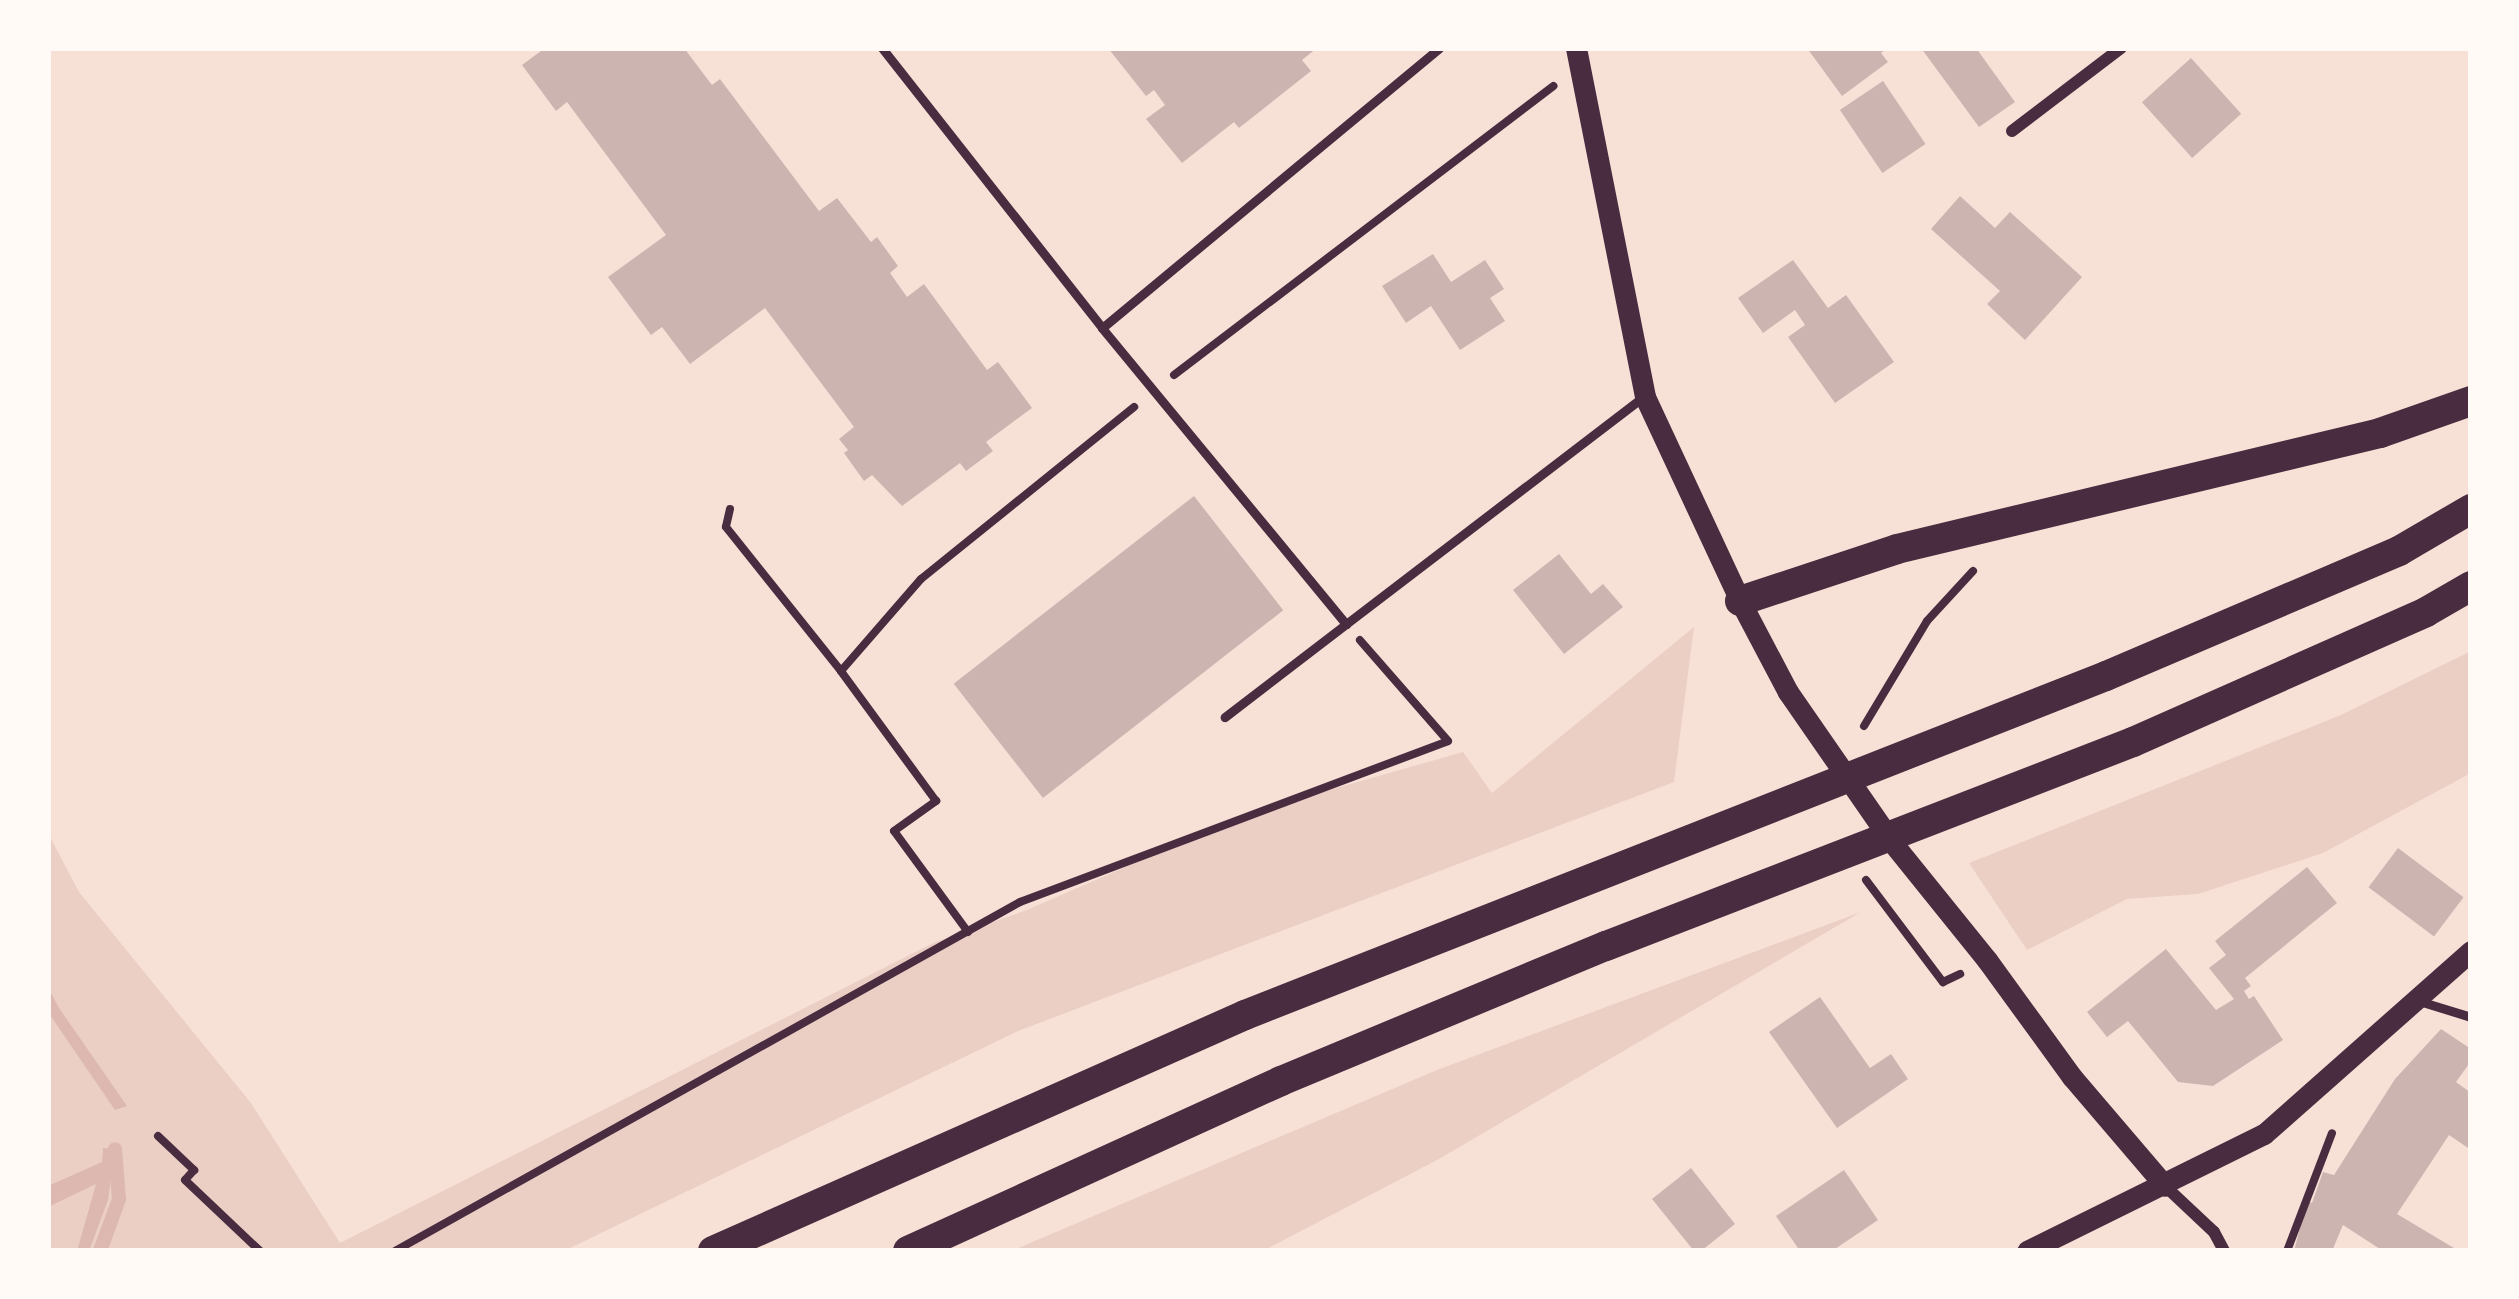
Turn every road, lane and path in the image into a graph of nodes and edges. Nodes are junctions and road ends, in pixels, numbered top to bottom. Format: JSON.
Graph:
{"nodes":[{"id":1,"x":882,"y":48,"type":"edge"},
{"id":2,"x":1438,"y":48,"type":"edge"},
{"id":3,"x":1576,"y":48,"type":"edge"},
{"id":4,"x":2121,"y":48,"type":"edge"},
{"id":5,"x":1554,"y":85,"type":"dead end"},
{"id":6,"x":2012,"y":131,"type":"dead end"},
{"id":7,"x":1102,"y":328,"type":"junction"},
{"id":8,"x":1154,"y":391,"type":"junction"},
{"id":9,"x":1645,"y":397,"type":"junction"},
{"id":10,"x":2471,"y":401,"type":"edge"},
{"id":11,"x":730,"y":509,"type":"dead end"},
{"id":12,"x":2471,"y":509,"type":"edge"},
{"id":13,"x":2012,"y":521,"type":"junction"},
{"id":14,"x":2471,"y":586,"type":"edge"},
{"id":15,"x":1740,"y":601,"type":"junction"},
{"id":16,"x":1346,"y":623,"type":"junction"},
{"id":17,"x":841,"y":671,"type":"junction"},
{"id":18,"x":1225,"y":717,"type":"dead end"},
{"id":19,"x":1864,"y":725,"type":"dead end"},
{"id":20,"x":968,"y":932,"type":"junction"},
{"id":21,"x":2471,"y":951,"type":"edge"},
{"id":22,"x":2416,"y":1000,"type":"junction"},
{"id":23,"x":2471,"y":1017,"type":"edge"},
{"id":24,"x":2332,"y":1133,"type":"dead end"},
{"id":25,"x":158,"y":1136,"type":"dead end"},
{"id":26,"x":2165,"y":1186,"type":"junction"},
{"id":27,"x":260,"y":1251,"type":"edge"},
{"id":28,"x":395,"y":1251,"type":"edge"},
{"id":29,"x":713,"y":1251,"type":"edge"},
{"id":30,"x":908,"y":1251,"type":"edge"},
{"id":31,"x":2027,"y":1251,"type":"edge"},
{"id":32,"x":2224,"y":1251,"type":"edge"},
{"id":33,"x":2287,"y":1251,"type":"edge"}],
"edges":[{"from":1,"to":7,"type":"lane"},
{"from":2,"to":7,"type":"lane"},
{"from":3,"to":9,"type":"street"},
{"from":4,"to":6,"type":"street"},
{"from":5,"to":8,"type":"path"},
{"from":7,"to":8,"type":"lane"},
{"from":8,"to":16,"type":"lane"},
{"from":8,"to":17,"type":"path"},
{"from":9,"to":15,"type":"street"},
{"from":9,"to":16,"type":"lane"},
{"from":10,"to":13,"type":"highway"},
{"from":11,"to":17,"type":"path"},
{"from":12,"to":29,"type":"highway"},
{"from":13,"to":15,"type":"highway"},
{"from":13,"to":19,"type":"path"},
{"from":14,"to":30,"type":"highway"},
{"from":15,"to":26,"type":"street"},
{"from":16,"to":18,"type":"lane"},
{"from":16,"to":20,"type":"path"},
{"from":17,"to":20,"type":"path"},
{"from":20,"to":28,"type":"path"},
{"from":21,"to":22,"type":"street"},
{"from":22,"to":23,"type":"lane"},
{"from":22,"to":26,"type":"street"},
{"from":24,"to":33,"type":"path"},
{"from":25,"to":27,"type":"path"},
{"from":26,"to":31,"type":"street"},
{"from":26,"to":32,"type":"street"}]}
